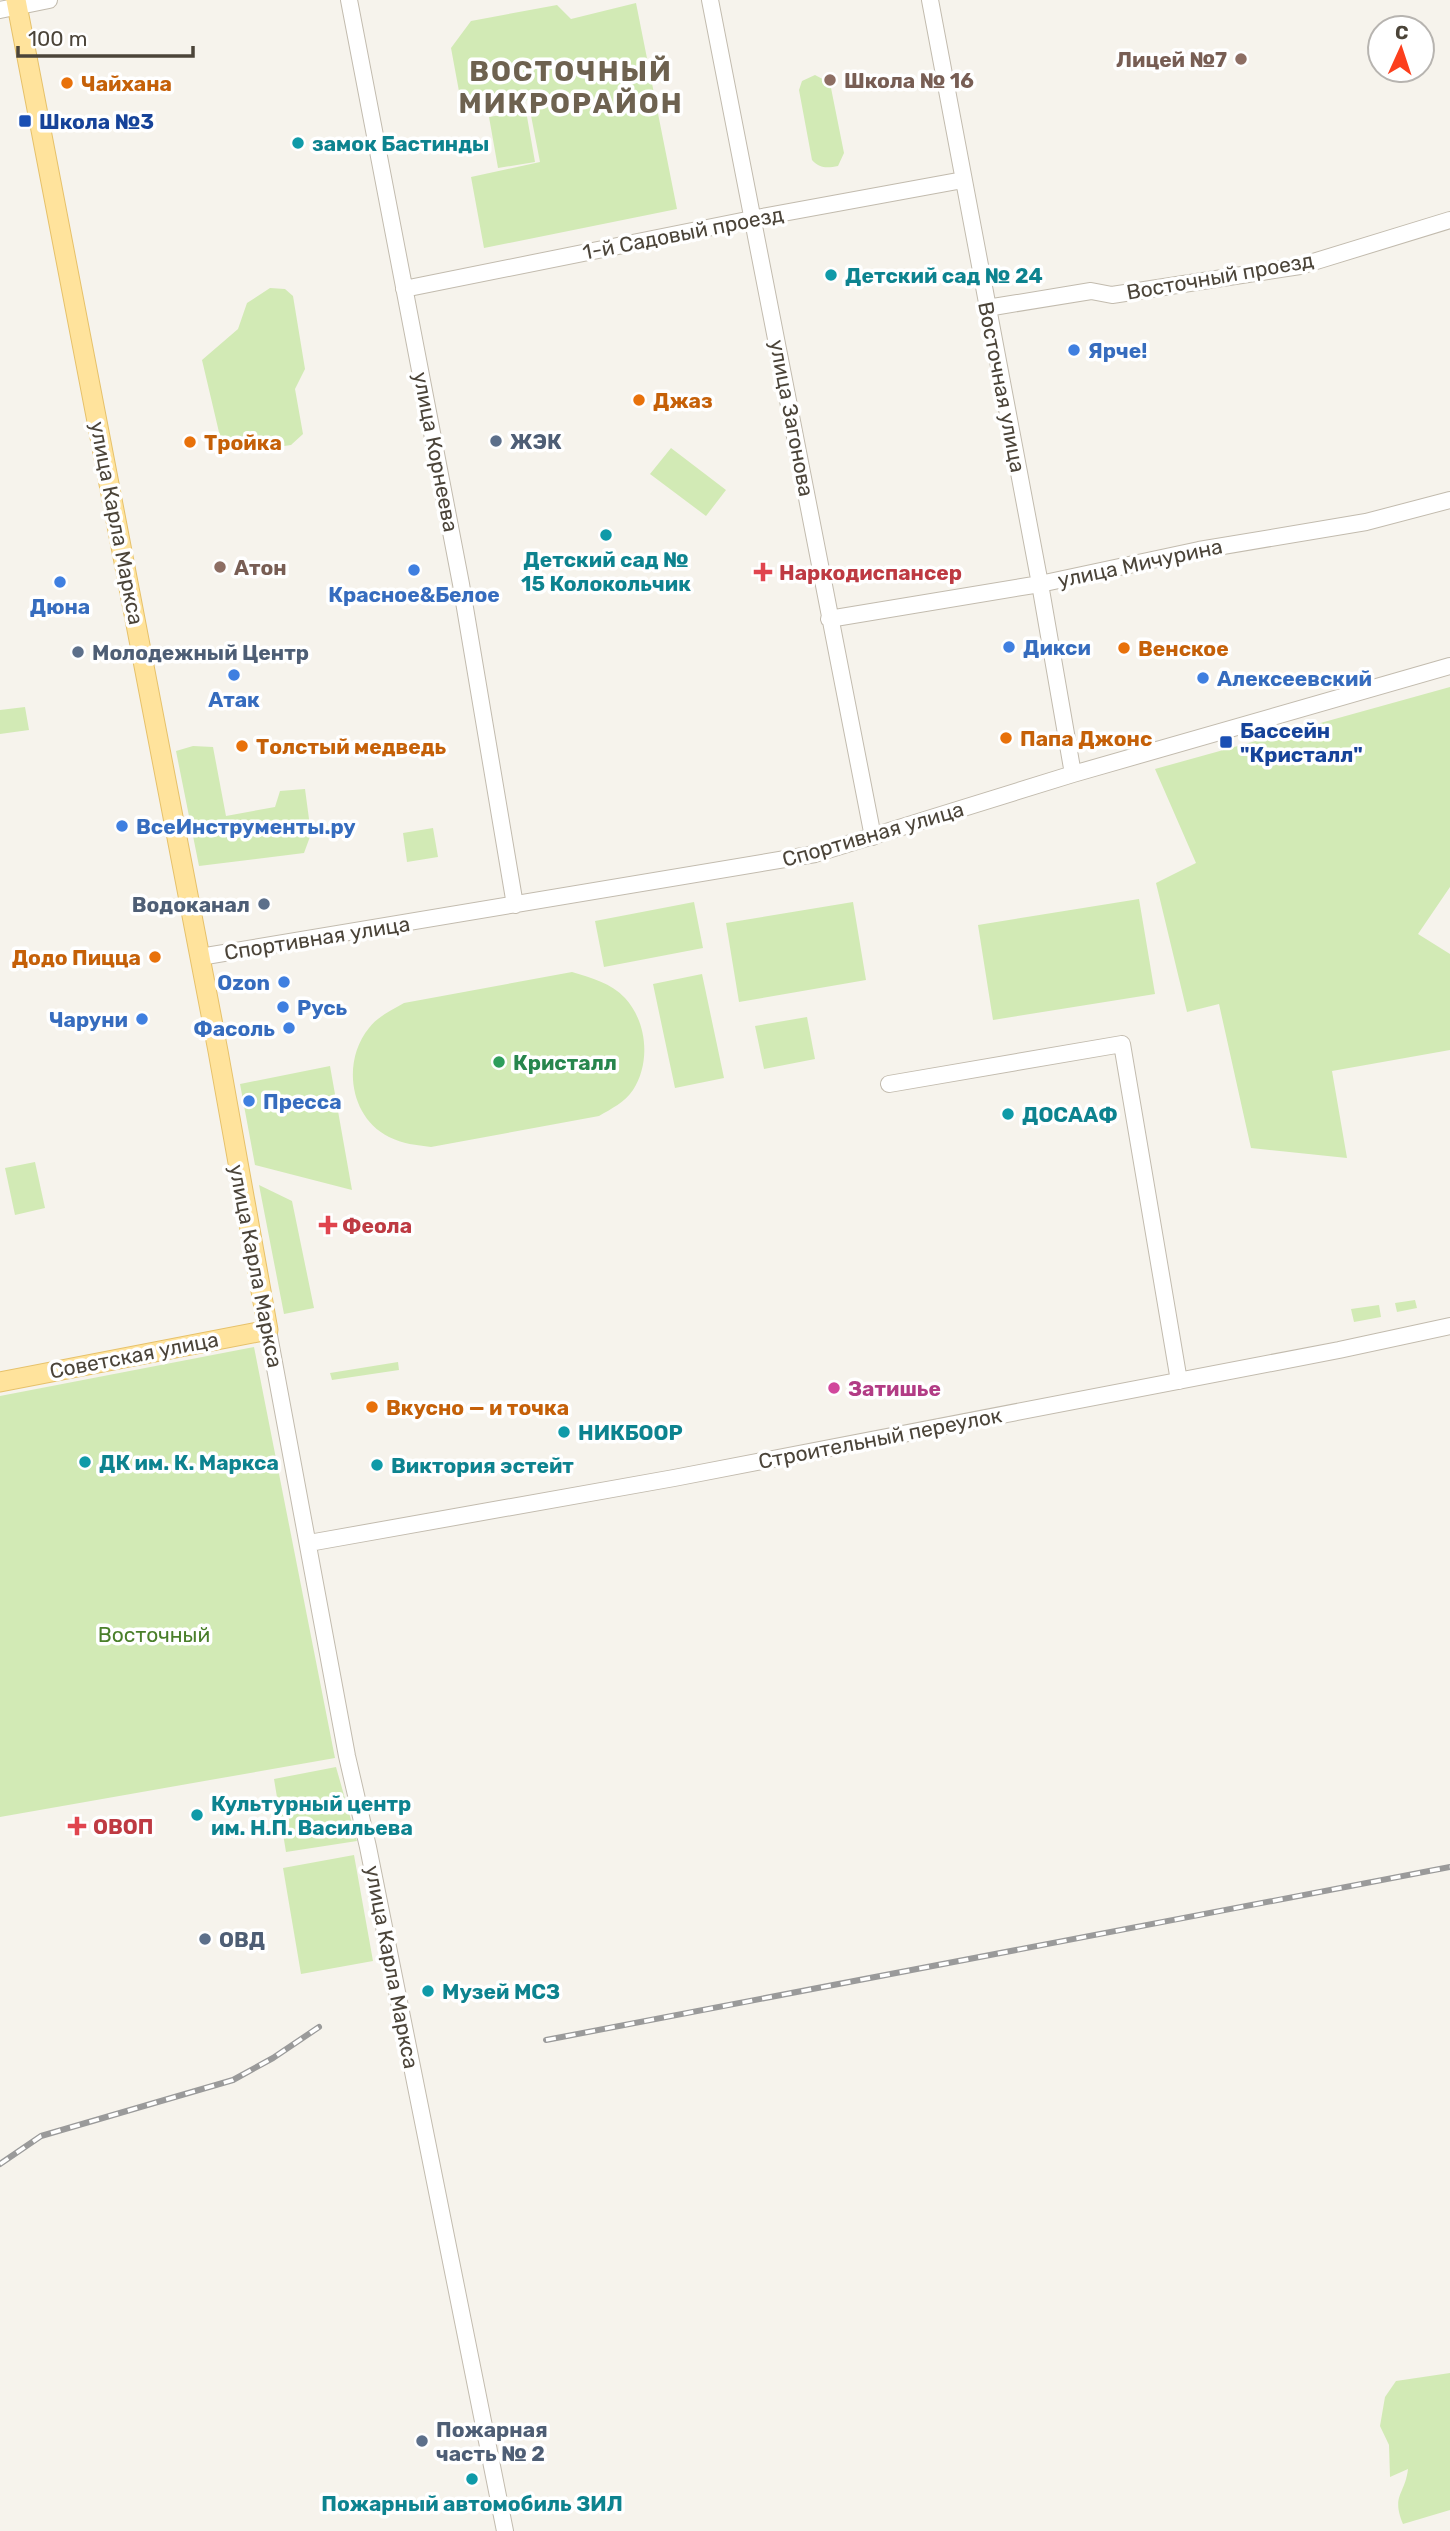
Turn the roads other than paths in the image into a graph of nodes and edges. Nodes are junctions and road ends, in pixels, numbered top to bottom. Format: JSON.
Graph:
{"nodes":[{"id":1,"x":49,"y":0,"type":"edge"},
{"id":2,"x":349,"y":0,"type":"edge"},
{"id":3,"x":710,"y":0,"type":"edge"},
{"id":4,"x":929,"y":0,"type":"edge"},
{"id":5,"x":11,"y":5,"type":"edge"},
{"id":6,"x":963,"y":180,"type":"junction"},
{"id":7,"x":754,"y":219,"type":"junction"},
{"id":8,"x":1450,"y":220,"type":"edge"},
{"id":9,"x":404,"y":289,"type":"junction"},
{"id":10,"x":987,"y":308,"type":"junction"},
{"id":11,"x":1450,"y":500,"type":"edge"},
{"id":12,"x":1040,"y":584,"type":"junction"},
{"id":13,"x":829,"y":619,"type":"junction"},
{"id":14,"x":1450,"y":666,"type":"edge"},
{"id":15,"x":1073,"y":774,"type":"junction"},
{"id":16,"x":873,"y":837,"type":"junction"},
{"id":17,"x":515,"y":905,"type":"junction"},
{"id":18,"x":200,"y":957,"type":"junction"},
{"id":19,"x":889,"y":1084,"type":"dead end"},
{"id":20,"x":1450,"y":1326,"type":"edge"},
{"id":21,"x":268,"y":1329,"type":"junction"},
{"id":22,"x":1179,"y":1381,"type":"junction"},
{"id":23,"x":0,"y":1382,"type":"edge"},
{"id":24,"x":309,"y":1543,"type":"junction"},
{"id":25,"x":505,"y":2531,"type":"edge"}],
"edges":[{"from":1,"to":5,"type":"street"},
{"from":2,"to":9,"type":"street","name":"улица Корнеева"},
{"from":3,"to":7,"type":"street","name":"улица Загонова"},
{"from":4,"to":6,"type":"street","name":"Восточная улица"},
{"from":5,"to":18,"type":"main road","name":"улица Карла Маркса"},
{"from":6,"to":7,"type":"street","name":"1-й Садовый проезд"},
{"from":6,"to":10,"type":"street","name":"Восточная улица"},
{"from":7,"to":9,"type":"street","name":"1-й Садовый проезд"},
{"from":7,"to":13,"type":"street","name":"улица Загонова"},
{"from":8,"to":10,"type":"street","name":"Восточный проезд"},
{"from":9,"to":17,"type":"street","name":"улица Корнеева"},
{"from":10,"to":12,"type":"street","name":"Восточная улица"},
{"from":11,"to":12,"type":"street","name":"улица Мичурина"},
{"from":12,"to":13,"type":"street","name":"улица Мичурина"},
{"from":12,"to":15,"type":"street","name":"Восточная улица"},
{"from":13,"to":16,"type":"street","name":"улица Загонова"},
{"from":14,"to":15,"type":"street","name":"Спортивная улица"},
{"from":15,"to":16,"type":"street","name":"Спортивная улица"},
{"from":16,"to":17,"type":"street","name":"Спортивная улица"},
{"from":17,"to":18,"type":"street","name":"Спортивная улица"},
{"from":18,"to":21,"type":"main road","name":"улица Карла Маркса"},
{"from":19,"to":22,"type":"street"},
{"from":20,"to":22,"type":"street","name":"Строительный переулок"},
{"from":21,"to":23,"type":"main road","name":"Советская улица"},
{"from":21,"to":24,"type":"street","name":"улица Карла Маркса"},
{"from":22,"to":24,"type":"street","name":"Строительный переулок"},
{"from":24,"to":25,"type":"street","name":"улица Карла Маркса"}]}
